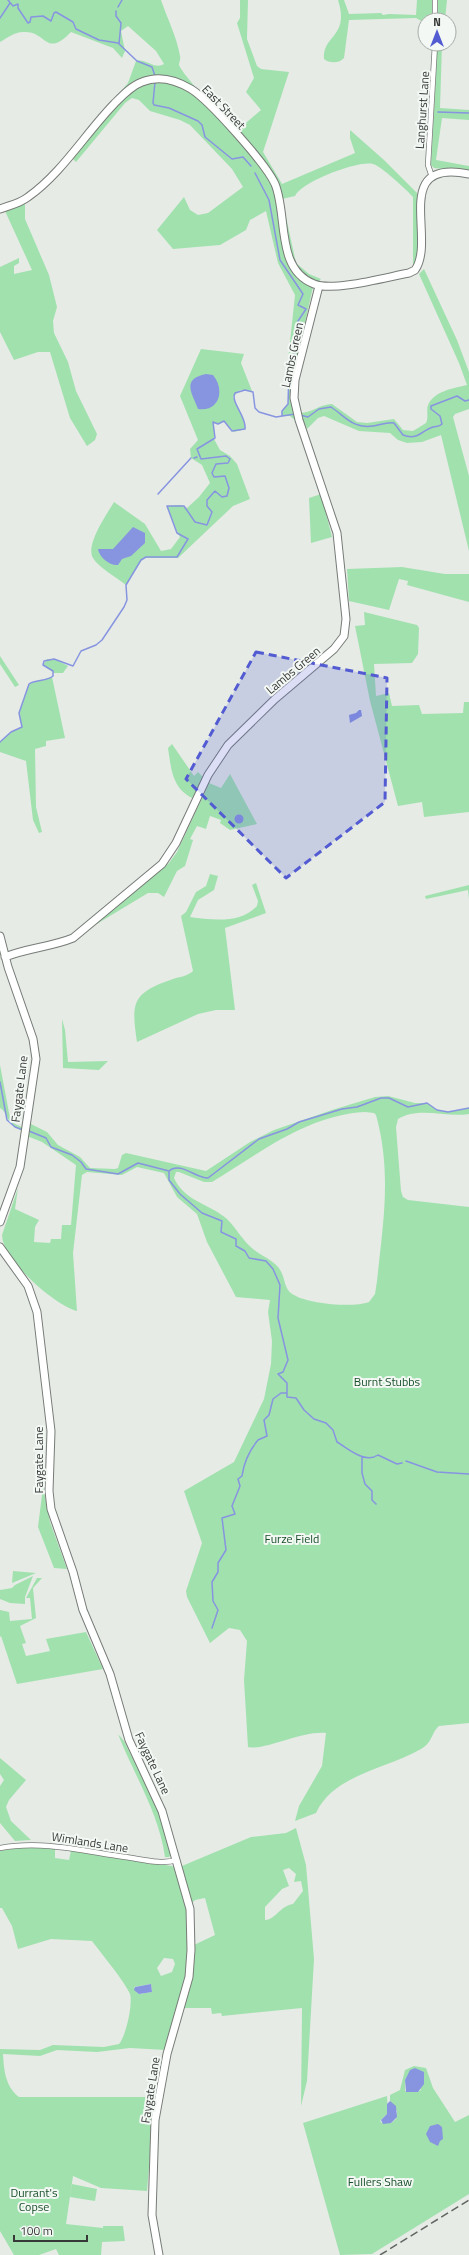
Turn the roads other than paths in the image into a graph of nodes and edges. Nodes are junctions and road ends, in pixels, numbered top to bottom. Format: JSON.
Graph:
{"nodes":[{"id":1,"x":435,"y":0,"type":"edge"},
{"id":2,"x":435,"y":12,"type":"edge"},
{"id":3,"x":435,"y":52,"type":"edge"},
{"id":4,"x":469,"y":174,"type":"edge"},
{"id":5,"x":432,"y":177,"type":"junction"},
{"id":6,"x":0,"y":209,"type":"edge"},
{"id":7,"x":319,"y":286,"type":"junction"},
{"id":8,"x":0,"y":936,"type":"edge"},
{"id":9,"x":5,"y":957,"type":"junction"},
{"id":10,"x":0,"y":1222,"type":"edge"},
{"id":11,"x":0,"y":1247,"type":"edge"},
{"id":12,"x":0,"y":1848,"type":"edge"},
{"id":13,"x":177,"y":1860,"type":"junction"},
{"id":14,"x":159,"y":2255,"type":"edge"}],
"edges":[{"from":1,"to":2,"type":"street"},
{"from":3,"to":5,"type":"street","name":"Langhurst Lane"},
{"from":4,"to":5,"type":"street"},
{"from":5,"to":7,"type":"street"},
{"from":6,"to":7,"type":"street","name":"East Street"},
{"from":7,"to":9,"type":"street","name":"Lambs Green"},
{"from":8,"to":9,"type":"street","name":"Faygate Lane"},
{"from":9,"to":10,"type":"street","name":"Faygate Lane"},
{"from":11,"to":13,"type":"street","name":"Faygate Lane"},
{"from":12,"to":13,"type":"street","name":"Wimlands Lane"},
{"from":13,"to":14,"type":"street","name":"Faygate Lane"}]}
